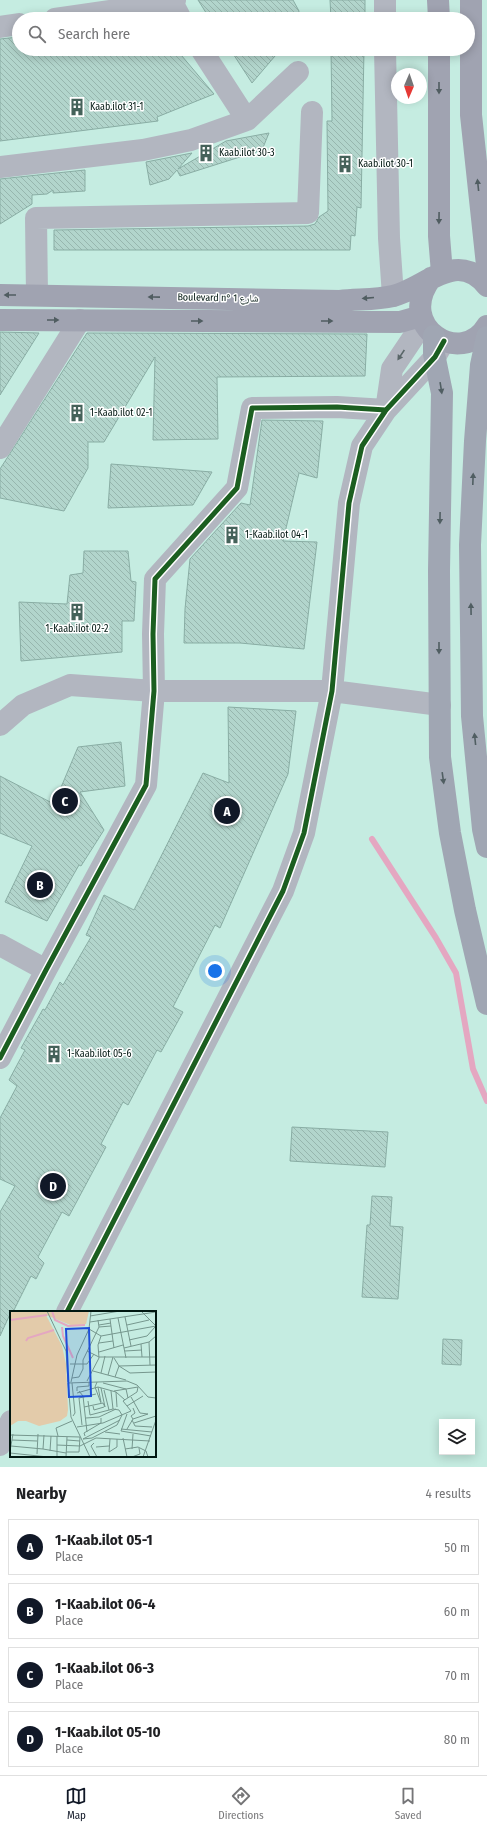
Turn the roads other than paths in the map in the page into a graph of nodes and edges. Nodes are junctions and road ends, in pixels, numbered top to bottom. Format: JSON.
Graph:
{"nodes":[{"id":1,"x":384,"y":0,"type":"edge"},
{"id":2,"x":438,"y":0,"type":"edge"},
{"id":3,"x":471,"y":0,"type":"edge"},
{"id":4,"x":175,"y":5,"type":"edge"},
{"id":5,"x":115,"y":12,"type":"edge"},
{"id":6,"x":385,"y":12,"type":"edge"},
{"id":7,"x":438,"y":12,"type":"edge"},
{"id":8,"x":471,"y":12,"type":"edge"},
{"id":9,"x":12,"y":25,"type":"edge"},
{"id":10,"x":0,"y":27,"type":"edge"},
{"id":11,"x":206,"y":56,"type":"edge"},
{"id":12,"x":385,"y":56,"type":"edge"},
{"id":13,"x":439,"y":56,"type":"edge"},
{"id":14,"x":471,"y":56,"type":"edge"},
{"id":15,"x":298,"y":72,"type":"dead end"},
{"id":16,"x":312,"y":112,"type":"dead end"},
{"id":17,"x":247,"y":120,"type":"junction"},
{"id":18,"x":0,"y":167,"type":"edge"},
{"id":19,"x":487,"y":265,"type":"edge"},
{"id":20,"x":436,"y":275,"type":"junction"},
{"id":21,"x":487,"y":286,"type":"edge"},
{"id":22,"x":37,"y":295,"type":"junction"},
{"id":23,"x":0,"y":296,"type":"edge"},
{"id":24,"x":393,"y":296,"type":"junction"},
{"id":25,"x":0,"y":320,"type":"edge"},
{"id":26,"x":80,"y":320,"type":"junction"},
{"id":27,"x":487,"y":326,"type":"edge"},
{"id":28,"x":431,"y":335,"type":"junction"},
{"id":29,"x":487,"y":337,"type":"edge"},
{"id":30,"x":386,"y":410,"type":"junction"},
{"id":31,"x":0,"y":448,"type":"edge"},
{"id":32,"x":154,"y":691,"type":"junction"},
{"id":33,"x":332,"y":691,"type":"junction"},
{"id":34,"x":440,"y":705,"type":"junction"},
{"id":35,"x":0,"y":725,"type":"edge"},
{"id":36,"x":487,"y":848,"type":"edge"},
{"id":37,"x":0,"y":945,"type":"edge"},
{"id":38,"x":46,"y":970,"type":"junction"},
{"id":39,"x":487,"y":1004,"type":"edge"},
{"id":40,"x":0,"y":1058,"type":"edge"},
{"id":41,"x":68,"y":1311,"type":"edge"},
{"id":42,"x":10,"y":1424,"type":"edge"},
{"id":43,"x":0,"y":1442,"type":"edge"},
{"id":44,"x":0,"y":1445,"type":"edge"}],
"edges":[{"from":1,"to":6,"type":"street"},
{"from":2,"to":7,"type":"main road"},
{"from":8,"to":3,"type":"main road","one_way":true},
{"from":4,"to":5,"type":"street"},
{"from":9,"to":10,"type":"street"},
{"from":11,"to":17,"type":"street"},
{"from":12,"to":24,"type":"street"},
{"from":13,"to":20,"type":"main road","one_way":true},
{"from":19,"to":14,"type":"main road","one_way":true},
{"from":15,"to":17,"type":"street"},
{"from":16,"to":22,"type":"street"},
{"from":17,"to":18,"type":"street"},
{"from":20,"to":21,"type":"main road","name":"Boulevard n° شارع 1"},
{"from":20,"to":24,"type":"main road","name":"Boulevard n° شارع 1"},
{"from":20,"to":28,"type":"main road"},
{"from":22,"to":23,"type":"main road","name":"Boulevard n° شارع 1","one_way":true},
{"from":24,"to":22,"type":"main road","name":"Boulevard n° شارع 1","one_way":true},
{"from":25,"to":26,"type":"main road","one_way":true},
{"from":26,"to":28,"type":"main road","one_way":true},
{"from":26,"to":31,"type":"street"},
{"from":27,"to":28,"type":"main road"},
{"from":28,"to":30,"type":"street"},
{"from":28,"to":30,"type":"street","one_way":true},
{"from":28,"to":34,"type":"highway","one_way":true},
{"from":36,"to":29,"type":"highway","one_way":true},
{"from":30,"to":32,"type":"street"},
{"from":30,"to":33,"type":"street"},
{"from":32,"to":33,"type":"street"},
{"from":32,"to":35,"type":"street"},
{"from":32,"to":38,"type":"street"},
{"from":33,"to":34,"type":"street"},
{"from":33,"to":41,"type":"street"},
{"from":34,"to":39,"type":"highway","one_way":true},
{"from":37,"to":38,"type":"street"},
{"from":38,"to":40,"type":"street"},
{"from":42,"to":43,"type":"street"},
{"from":43,"to":44,"type":"street"}]}
